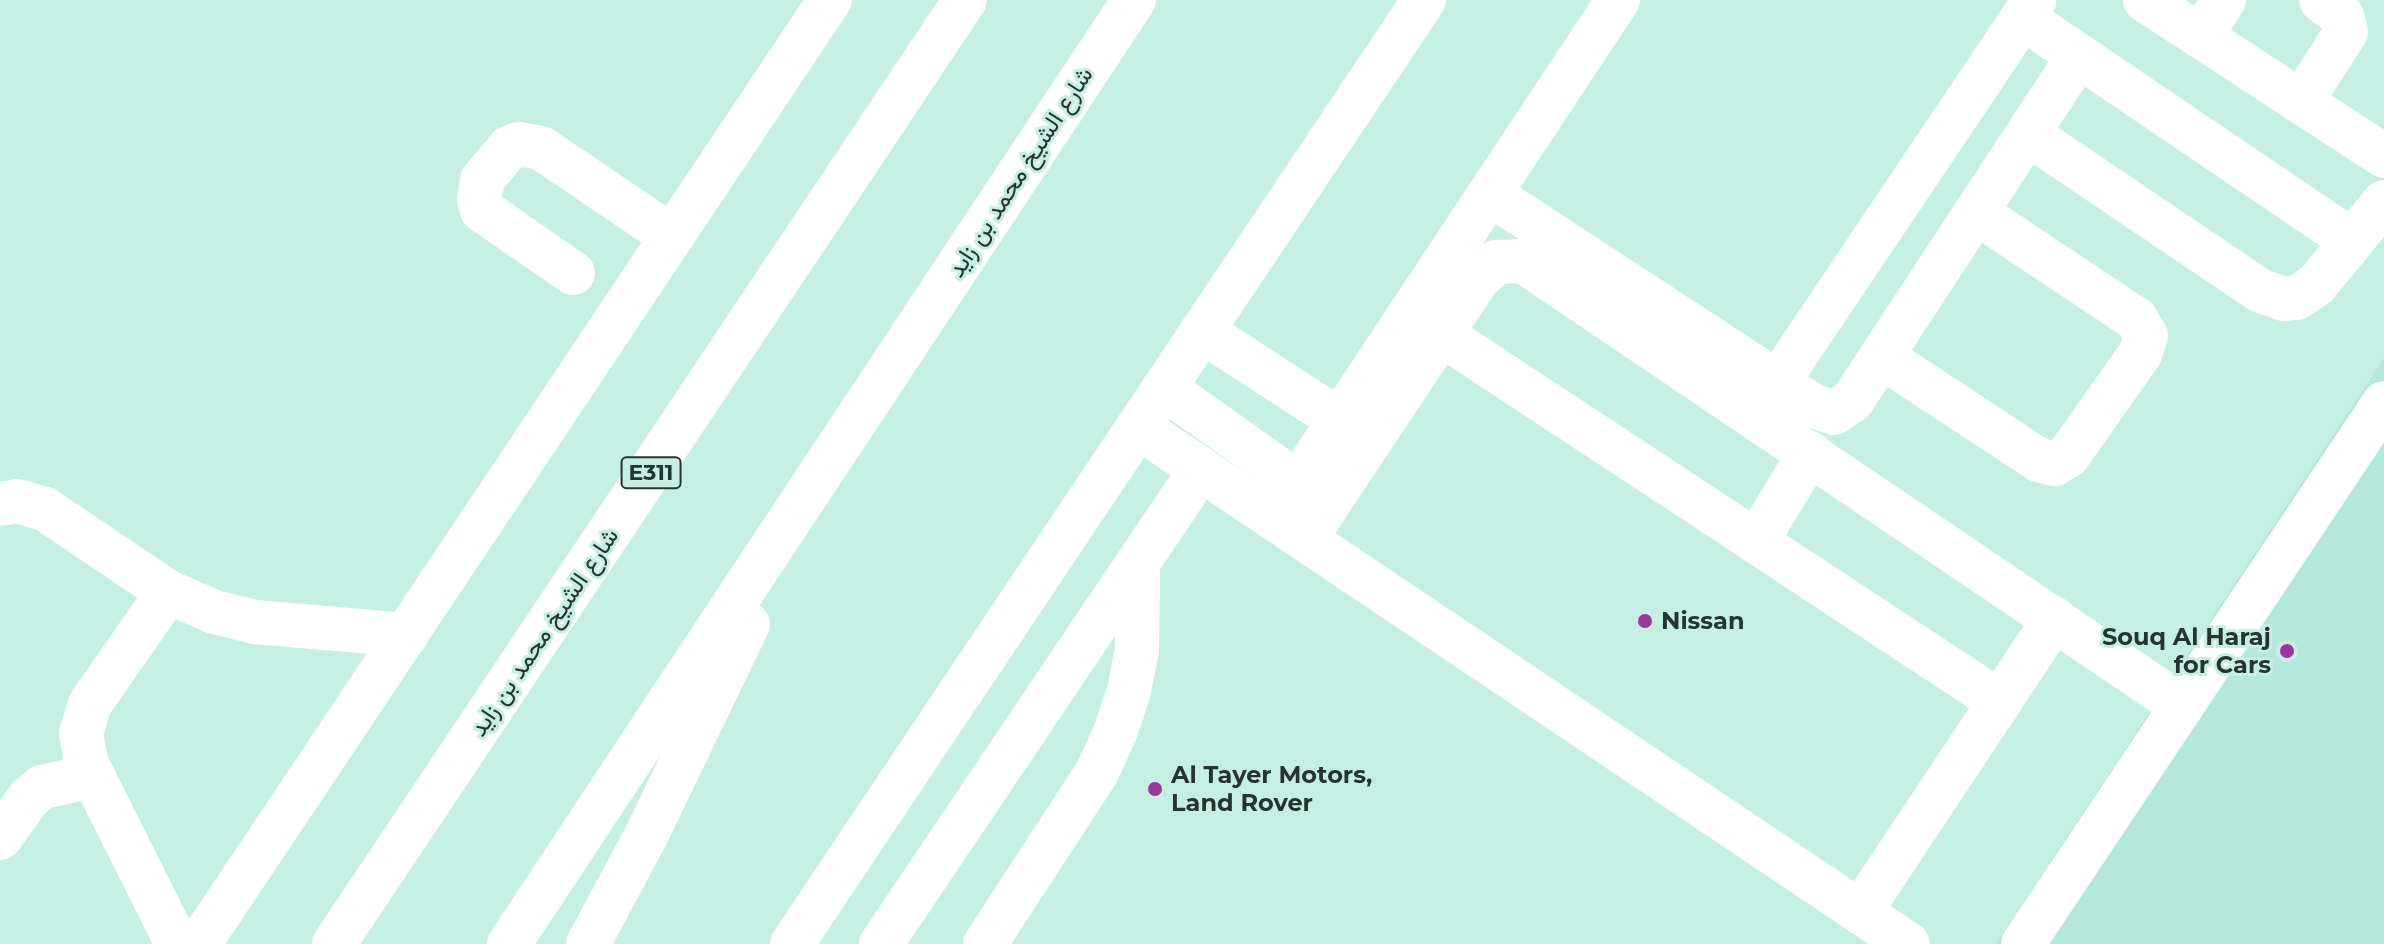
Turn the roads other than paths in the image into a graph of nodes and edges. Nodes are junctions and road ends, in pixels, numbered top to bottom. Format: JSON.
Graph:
{"nodes":[{"id":1,"x":830,"y":0,"type":"edge"},
{"id":2,"x":965,"y":0,"type":"edge"},
{"id":3,"x":1134,"y":0,"type":"edge"},
{"id":4,"x":1424,"y":0,"type":"edge"},
{"id":5,"x":1618,"y":0,"type":"edge"},
{"id":6,"x":2145,"y":0,"type":"edge"},
{"id":7,"x":2224,"y":0,"type":"edge"},
{"id":8,"x":2321,"y":0,"type":"edge"},
{"id":9,"x":2028,"y":9,"type":"edge"},
{"id":10,"x":2200,"y":36,"type":"junction"},
{"id":11,"x":2079,"y":56,"type":"junction"},
{"id":12,"x":2301,"y":102,"type":"junction"},
{"id":13,"x":2028,"y":134,"type":"junction"},
{"id":14,"x":2384,"y":156,"type":"edge"},
{"id":15,"x":1490,"y":194,"type":"junction"},
{"id":16,"x":2384,"y":202,"type":"edge"},
{"id":17,"x":1977,"y":213,"type":"junction"},
{"id":18,"x":671,"y":236,"type":"junction"},
{"id":19,"x":2352,"y":241,"type":"junction"},
{"id":20,"x":573,"y":273,"type":"dead end"},
{"id":21,"x":1202,"y":331,"type":"junction"},
{"id":22,"x":1441,"y":334,"type":"junction"},
{"id":23,"x":1882,"y":357,"type":"junction"},
{"id":24,"x":1164,"y":388,"type":"junction"},
{"id":25,"x":1767,"y":399,"type":"junction"},
{"id":26,"x":2384,"y":403,"type":"edge"},
{"id":27,"x":1355,"y":430,"type":"junction"},
{"id":28,"x":1130,"y":439,"type":"junction"},
{"id":29,"x":1810,"y":453,"type":"junction"},
{"id":30,"x":820,"y":476,"type":"junction"},
{"id":31,"x":1185,"y":493,"type":"junction"},
{"id":32,"x":0,"y":504,"type":"edge"},
{"id":33,"x":1310,"y":509,"type":"junction"},
{"id":34,"x":1756,"y":542,"type":"junction"},
{"id":35,"x":1138,"y":563,"type":"junction"},
{"id":36,"x":168,"y":592,"type":"junction"},
{"id":37,"x":2055,"y":619,"type":"junction"},
{"id":38,"x":406,"y":635,"type":"junction"},
{"id":39,"x":2000,"y":702,"type":"junction"},
{"id":40,"x":2182,"y":706,"type":"junction"},
{"id":41,"x":93,"y":776,"type":"junction"},
{"id":42,"x":0,"y":838,"type":"edge"},
{"id":43,"x":1856,"y":928,"type":"edge"},
{"id":44,"x":177,"y":944,"type":"edge"},
{"id":45,"x":199,"y":944,"type":"edge"},
{"id":46,"x":334,"y":944,"type":"edge"},
{"id":47,"x":509,"y":944,"type":"edge"},
{"id":48,"x":588,"y":944,"type":"edge"},
{"id":49,"x":792,"y":944,"type":"edge"},
{"id":50,"x":881,"y":944,"type":"edge"},
{"id":51,"x":985,"y":944,"type":"edge"},
{"id":52,"x":1908,"y":944,"type":"edge"},
{"id":53,"x":2023,"y":944,"type":"edge"}],
"edges":[{"from":1,"to":18,"type":"main road"},
{"from":2,"to":46,"type":"main road","name":"شارع الشيخ محمد بن زايد","number":"E311"},
{"from":3,"to":30,"type":"main road","name":"شارع الشيخ محمد بن زايد"},
{"from":4,"to":21,"type":"main road"},
{"from":5,"to":15,"type":"main road"},
{"from":6,"to":10,"type":"main road"},
{"from":7,"to":10,"type":"main road"},
{"from":8,"to":12,"type":"main road"},
{"from":9,"to":11,"type":"main road"},
{"from":9,"to":25,"type":"main road"},
{"from":10,"to":12,"type":"main road"},
{"from":11,"to":13,"type":"main road"},
{"from":11,"to":19,"type":"main road"},
{"from":12,"to":14,"type":"main road"},
{"from":13,"to":17,"type":"main road"},
{"from":13,"to":19,"type":"main road"},
{"from":15,"to":25,"type":"main road"},
{"from":15,"to":27,"type":"main road"},
{"from":16,"to":19,"type":"main road"},
{"from":17,"to":23,"type":"main road"},
{"from":17,"to":23,"type":"main road"},
{"from":18,"to":20,"type":"main road"},
{"from":18,"to":38,"type":"main road"},
{"from":21,"to":24,"type":"main road"},
{"from":21,"to":27,"type":"main road"},
{"from":22,"to":25,"type":"main road"},
{"from":22,"to":27,"type":"main road"},
{"from":22,"to":34,"type":"main road"},
{"from":23,"to":25,"type":"main road"},
{"from":24,"to":28,"type":"main road"},
{"from":24,"to":33,"type":"main road"},
{"from":25,"to":29,"type":"main road"},
{"from":26,"to":40,"type":"main road"},
{"from":27,"to":33,"type":"main road"},
{"from":28,"to":31,"type":"main road"},
{"from":28,"to":33,"type":"main road"},
{"from":28,"to":49,"type":"main road"},
{"from":29,"to":34,"type":"main road"},
{"from":29,"to":37,"type":"main road"},
{"from":30,"to":47,"type":"main road","name":"شارع الشيخ محمد بن زايد"},
{"from":30,"to":48,"type":"main road"},
{"from":31,"to":35,"type":"main road"},
{"from":31,"to":43,"type":"main road"},
{"from":32,"to":36,"type":"main road"},
{"from":33,"to":43,"type":"main road"},
{"from":34,"to":39,"type":"main road"},
{"from":35,"to":50,"type":"main road"},
{"from":35,"to":51,"type":"main road"},
{"from":36,"to":38,"type":"main road"},
{"from":36,"to":41,"type":"main road"},
{"from":37,"to":39,"type":"main road"},
{"from":37,"to":40,"type":"main road"},
{"from":38,"to":45,"type":"main road"},
{"from":39,"to":43,"type":"main road"},
{"from":40,"to":53,"type":"main road"},
{"from":41,"to":42,"type":"main road"},
{"from":41,"to":44,"type":"main road"},
{"from":43,"to":52,"type":"main road"}]}
